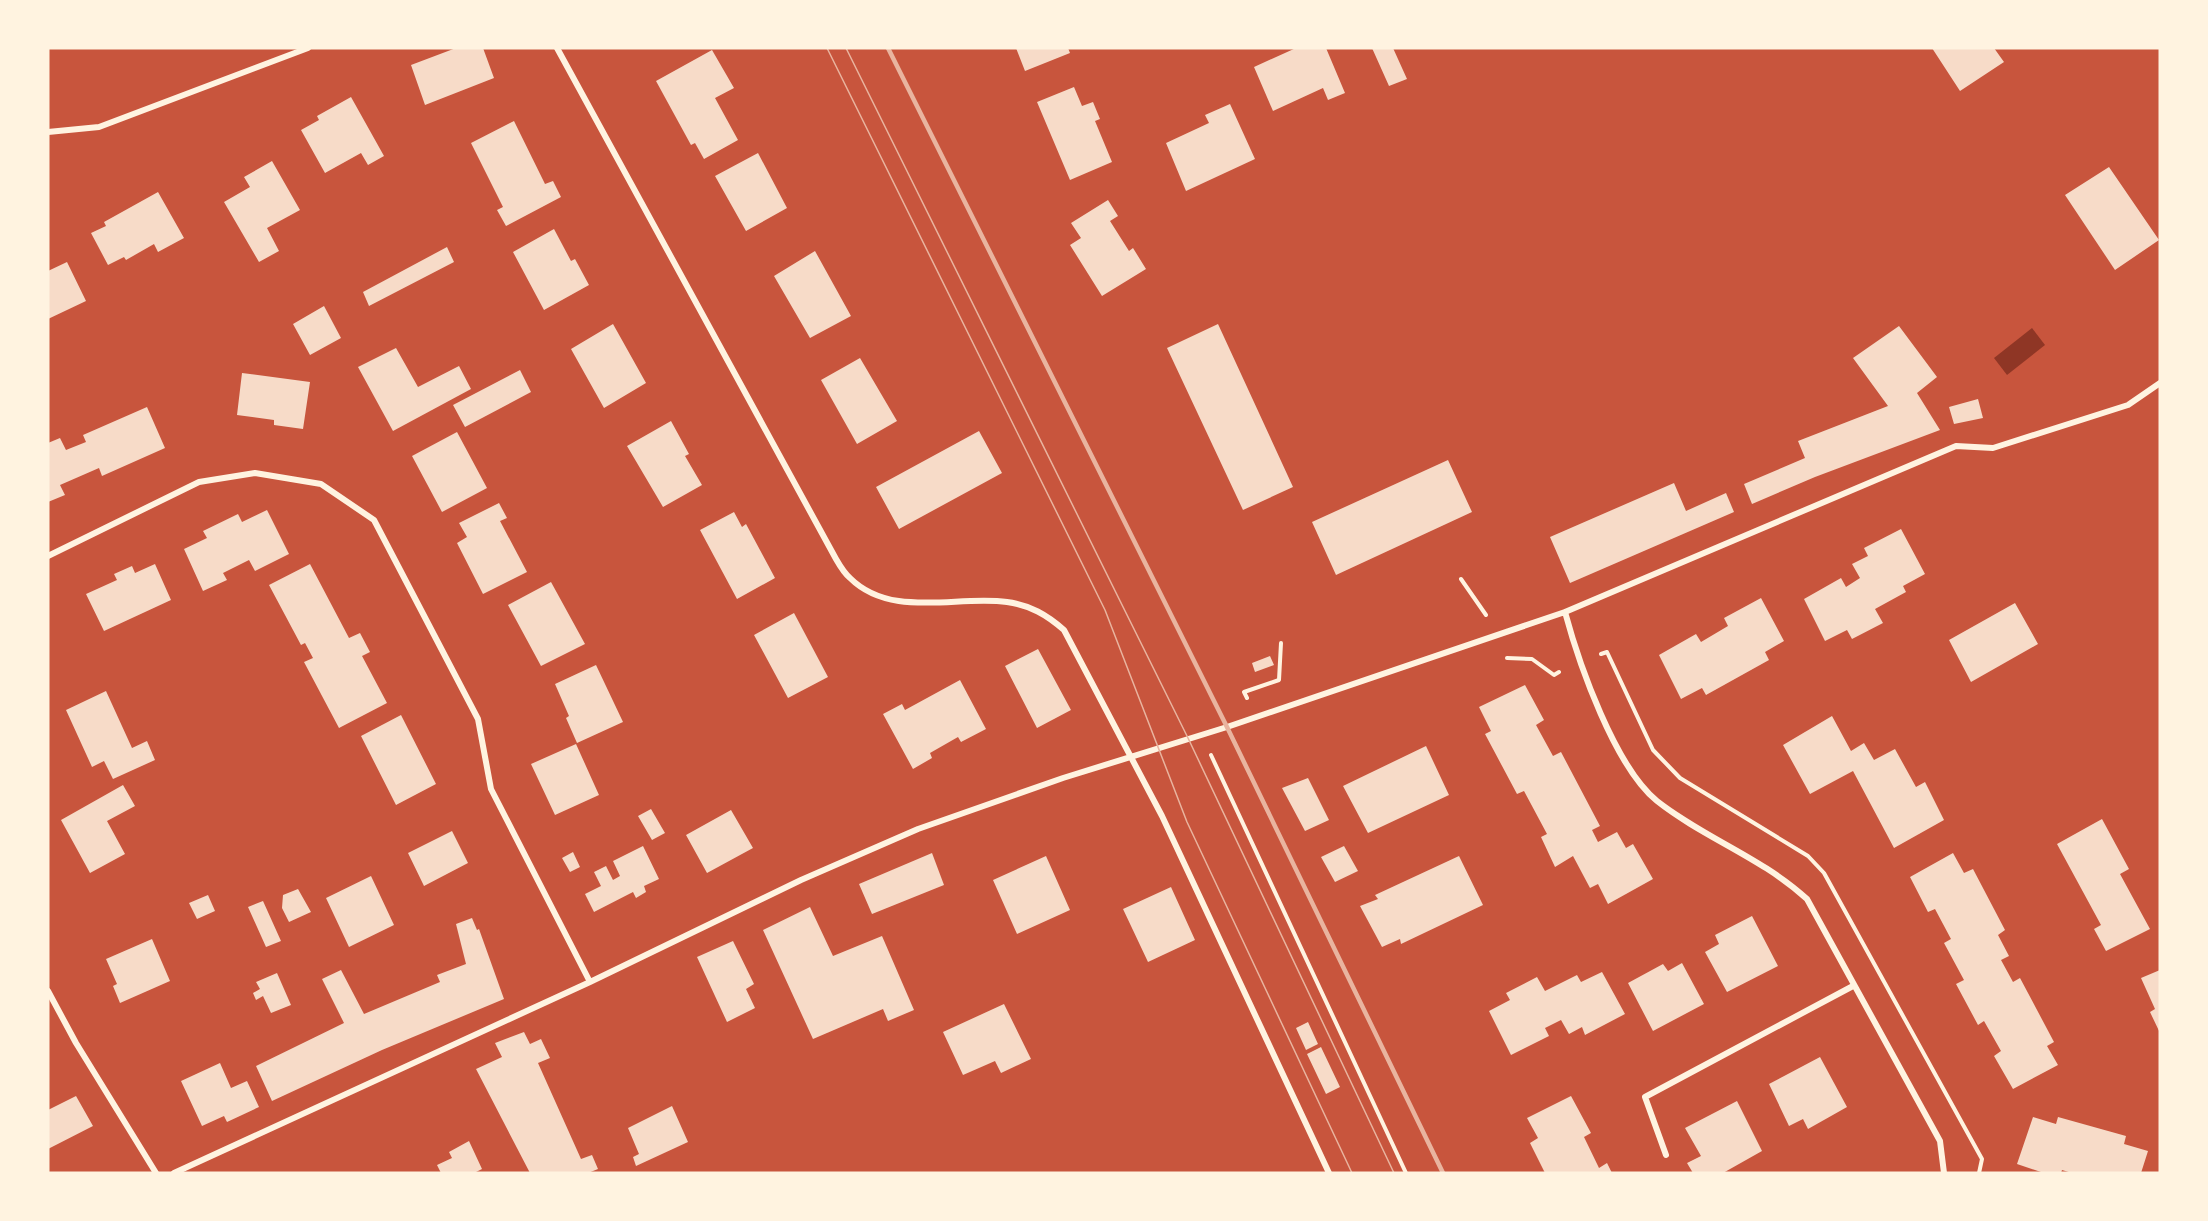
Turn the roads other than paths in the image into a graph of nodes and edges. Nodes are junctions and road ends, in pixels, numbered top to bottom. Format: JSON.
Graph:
{"nodes":[{"id":1,"x":308,"y":48,"type":"edge"},
{"id":2,"x":557,"y":48,"type":"edge"},
{"id":3,"x":48,"y":132,"type":"edge"},
{"id":4,"x":2160,"y":383,"type":"edge"},
{"id":5,"x":48,"y":556,"type":"edge"},
{"id":6,"x":1564,"y":612,"type":"junction"},
{"id":7,"x":1131,"y":756,"type":"junction"},
{"id":8,"x":590,"y":982,"type":"junction"},
{"id":9,"x":1853,"y":986,"type":"junction"},
{"id":10,"x":48,"y":991,"type":"edge"},
{"id":11,"x":1666,"y":1155,"type":"dead end"},
{"id":12,"x":156,"y":1173,"type":"edge"},
{"id":13,"x":174,"y":1173,"type":"edge"},
{"id":14,"x":1329,"y":1173,"type":"edge"},
{"id":15,"x":1944,"y":1173,"type":"edge"}],
"edges":[{"from":1,"to":3,"type":"street"},
{"from":2,"to":7,"type":"street"},
{"from":4,"to":6,"type":"street"},
{"from":5,"to":8,"type":"street"},
{"from":6,"to":7,"type":"street"},
{"from":6,"to":9,"type":"street"},
{"from":7,"to":8,"type":"street"},
{"from":7,"to":14,"type":"street"},
{"from":8,"to":13,"type":"street"},
{"from":9,"to":11,"type":"street"},
{"from":9,"to":15,"type":"street"},
{"from":10,"to":12,"type":"street"}]}
